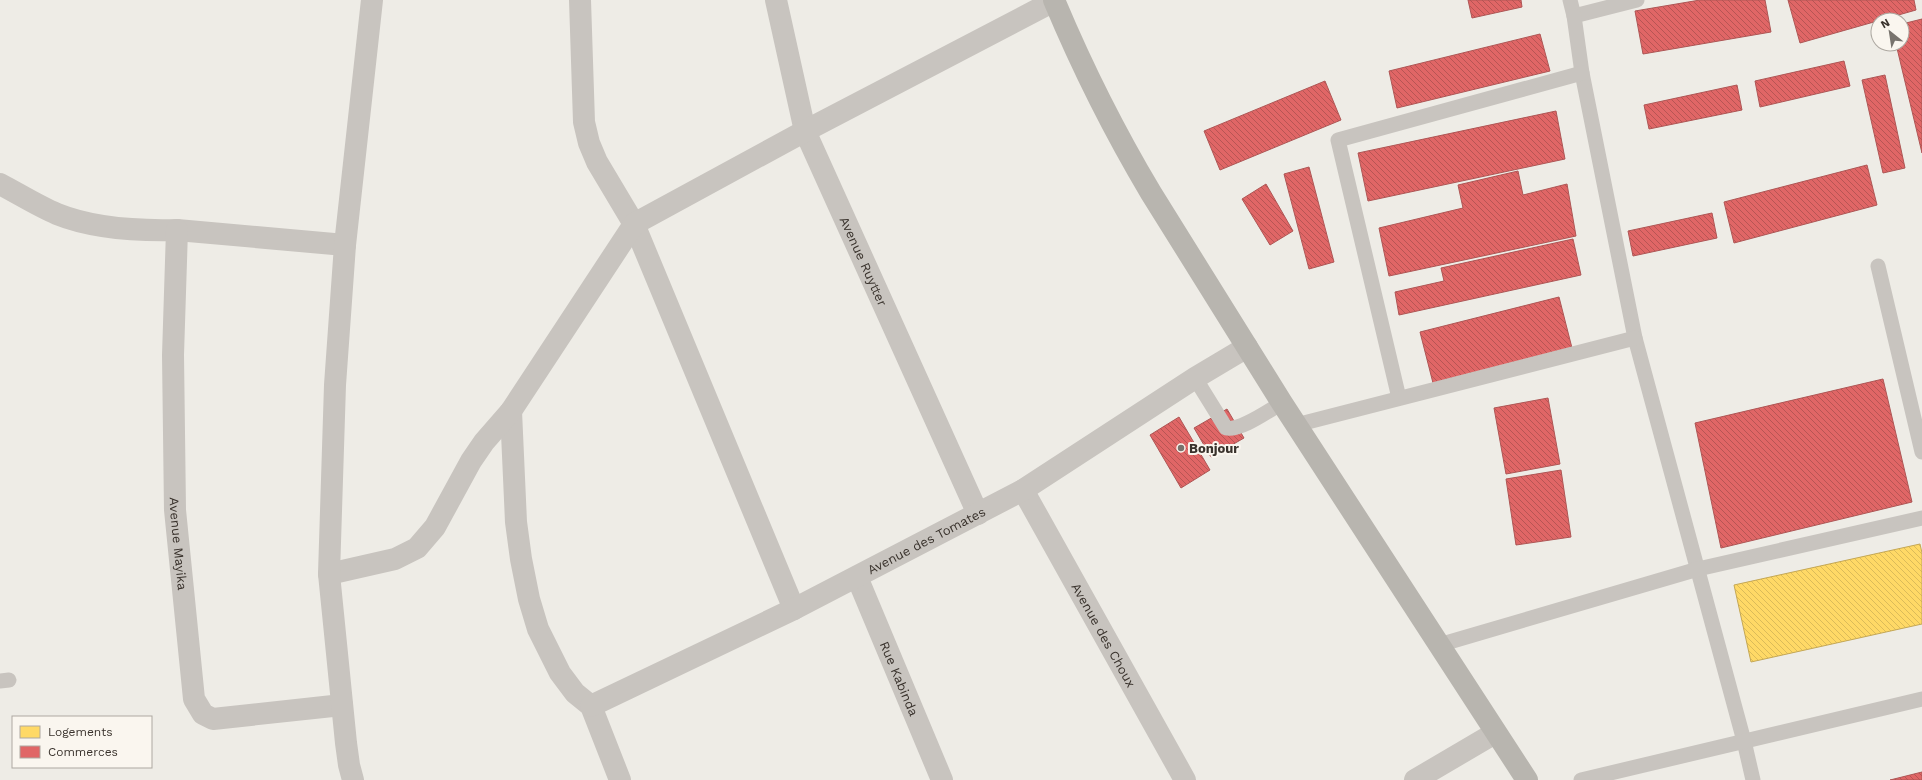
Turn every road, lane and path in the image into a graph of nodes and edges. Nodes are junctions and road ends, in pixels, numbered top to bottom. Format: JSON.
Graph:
{"nodes":[{"id":1,"x":372,"y":0,"type":"edge"},
{"id":2,"x":580,"y":0,"type":"edge"},
{"id":3,"x":776,"y":0,"type":"edge"},
{"id":4,"x":1054,"y":0,"type":"edge"},
{"id":5,"x":1570,"y":0,"type":"edge"},
{"id":6,"x":1637,"y":0,"type":"edge"},
{"id":7,"x":1574,"y":16,"type":"junction"},
{"id":8,"x":1582,"y":73,"type":"junction"},
{"id":9,"x":805,"y":131,"type":"junction"},
{"id":10,"x":0,"y":184,"type":"edge"},
{"id":11,"x":634,"y":224,"type":"junction"},
{"id":12,"x":177,"y":230,"type":"junction"},
{"id":13,"x":345,"y":245,"type":"junction"},
{"id":14,"x":1878,"y":266,"type":"dead end"},
{"id":15,"x":1635,"y":338,"type":"junction"},
{"id":16,"x":1247,"y":348,"type":"junction"},
{"id":17,"x":1195,"y":378,"type":"junction"},
{"id":18,"x":1399,"y":398,"type":"junction"},
{"id":19,"x":1282,"y":403,"type":"junction"},
{"id":20,"x":511,"y":411,"type":"junction"},
{"id":21,"x":1296,"y":424,"type":"junction"},
{"id":22,"x":1922,"y":452,"type":"edge"},
{"id":23,"x":1023,"y":490,"type":"junction"},
{"id":24,"x":978,"y":514,"type":"junction"},
{"id":25,"x":1922,"y":518,"type":"edge"},
{"id":26,"x":1698,"y":569,"type":"junction"},
{"id":27,"x":329,"y":574,"type":"junction"},
{"id":28,"x":857,"y":577,"type":"junction"},
{"id":29,"x":794,"y":609,"type":"junction"},
{"id":30,"x":1439,"y":646,"type":"junction"},
{"id":31,"x":1922,"y":699,"type":"edge"},
{"id":32,"x":342,"y":705,"type":"junction"},
{"id":33,"x":591,"y":706,"type":"junction"},
{"id":34,"x":1494,"y":733,"type":"junction"},
{"id":35,"x":1744,"y":741,"type":"junction"},
{"id":36,"x":353,"y":780,"type":"edge"},
{"id":37,"x":620,"y":780,"type":"edge"},
{"id":38,"x":942,"y":780,"type":"edge"},
{"id":39,"x":1186,"y":780,"type":"edge"},
{"id":40,"x":1415,"y":780,"type":"edge"},
{"id":41,"x":1527,"y":780,"type":"edge"},
{"id":42,"x":1581,"y":780,"type":"edge"},
{"id":43,"x":1753,"y":780,"type":"edge"}],
"edges":[{"from":1,"to":13,"type":"street"},
{"from":2,"to":11,"type":"street"},
{"from":3,"to":9,"type":"street","name":"Avenue Ruytter"},
{"from":4,"to":9,"type":"street"},
{"from":4,"to":16,"type":"main road"},
{"from":5,"to":7,"type":"lane"},
{"from":6,"to":7,"type":"lane"},
{"from":7,"to":8,"type":"lane"},
{"from":8,"to":15,"type":"lane"},
{"from":8,"to":18,"type":"lane"},
{"from":9,"to":11,"type":"street"},
{"from":9,"to":24,"type":"street","name":"Avenue Ruytter"},
{"from":10,"to":12,"type":"street"},
{"from":11,"to":20,"type":"street"},
{"from":11,"to":29,"type":"street"},
{"from":12,"to":13,"type":"street"},
{"from":12,"to":32,"type":"street","name":"Avenue Mayika"},
{"from":13,"to":27,"type":"street"},
{"from":14,"to":22,"type":"lane"},
{"from":15,"to":18,"type":"lane"},
{"from":15,"to":26,"type":"lane"},
{"from":16,"to":17,"type":"street","name":"Avenue des Tomates"},
{"from":16,"to":19,"type":"main road"},
{"from":17,"to":19,"type":"lane"},
{"from":17,"to":23,"type":"street","name":"Avenue des Tomates"},
{"from":18,"to":21,"type":"lane"},
{"from":19,"to":21,"type":"main road"},
{"from":20,"to":27,"type":"street"},
{"from":20,"to":33,"type":"street"},
{"from":21,"to":30,"type":"main road"},
{"from":23,"to":24,"type":"street","name":"Avenue des Tomates"},
{"from":23,"to":39,"type":"street","name":"Avenue des Choux"},
{"from":24,"to":28,"type":"street","name":"Avenue des Tomates"},
{"from":25,"to":26,"type":"lane"},
{"from":26,"to":30,"type":"lane"},
{"from":26,"to":35,"type":"lane"},
{"from":27,"to":32,"type":"street"},
{"from":28,"to":29,"type":"street","name":"Avenue des Tomates"},
{"from":28,"to":38,"type":"street","name":"Rue Kabinda"},
{"from":29,"to":33,"type":"street","name":"Avenue des Tomates"},
{"from":30,"to":34,"type":"main road"},
{"from":31,"to":35,"type":"lane"},
{"from":32,"to":36,"type":"street"},
{"from":33,"to":37,"type":"street"},
{"from":34,"to":40,"type":"street"},
{"from":34,"to":41,"type":"main road"},
{"from":35,"to":42,"type":"lane"},
{"from":35,"to":43,"type":"lane"}]}
